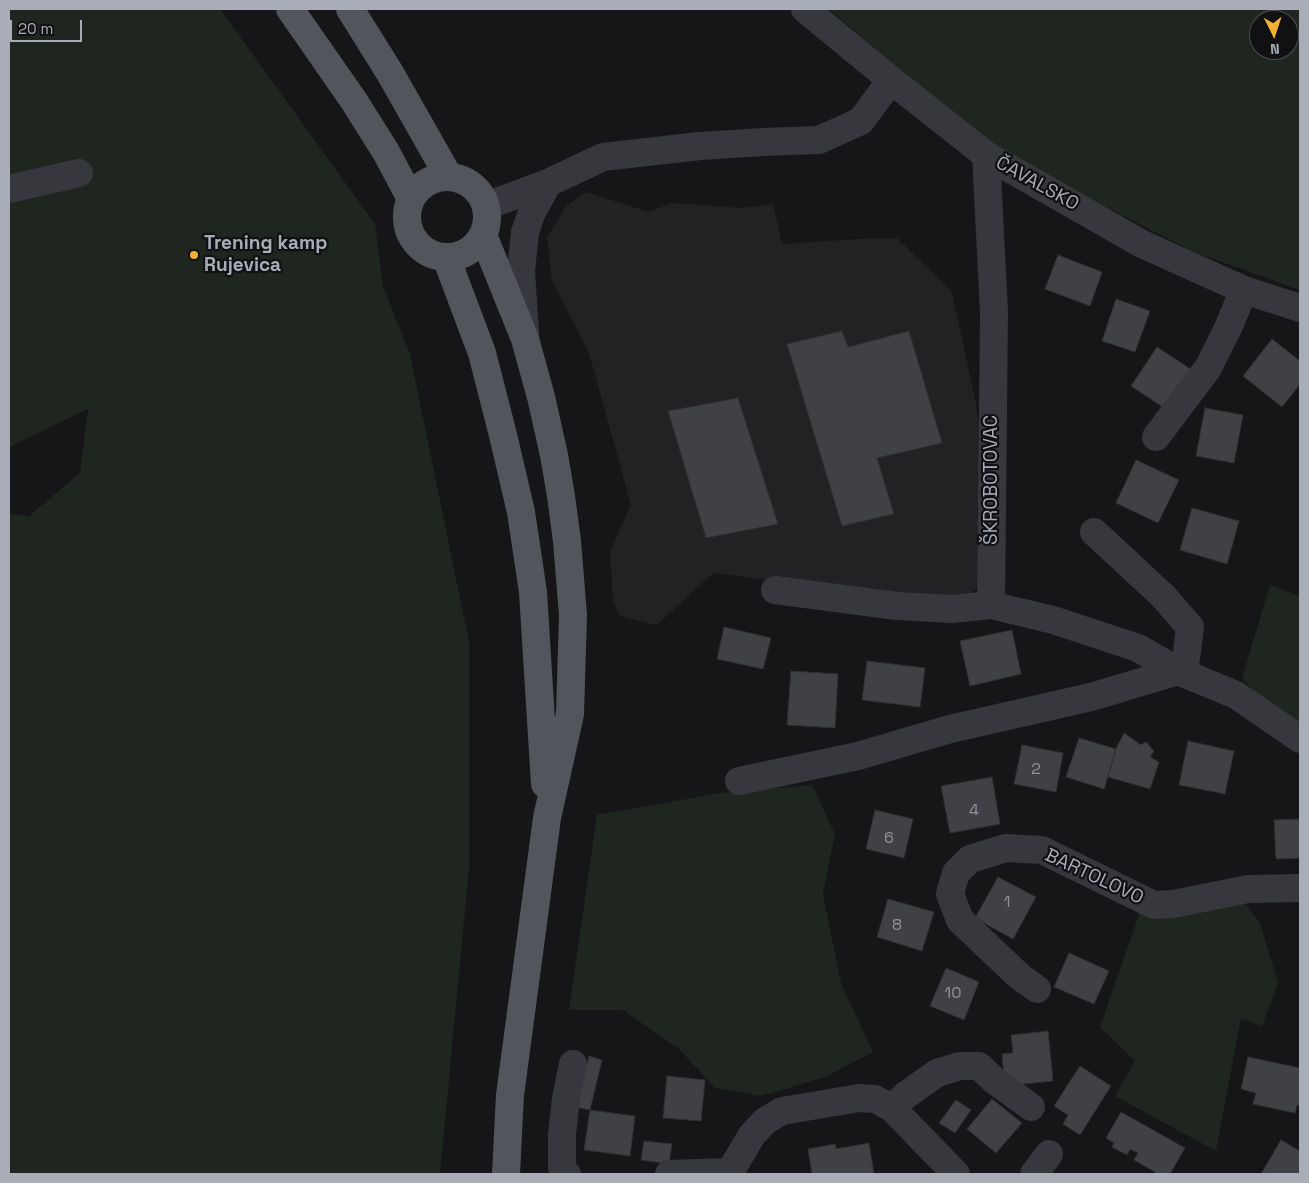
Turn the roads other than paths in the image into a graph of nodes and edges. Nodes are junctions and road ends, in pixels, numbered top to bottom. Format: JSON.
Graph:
{"nodes":[{"id":1,"x":290,"y":9,"type":"edge"},
{"id":2,"x":350,"y":9,"type":"edge"},
{"id":3,"x":805,"y":9,"type":"edge"},
{"id":4,"x":891,"y":80,"type":"junction"},
{"id":5,"x":986,"y":155,"type":"junction"},
{"id":6,"x":79,"y":173,"type":"dead end"},
{"id":7,"x":449,"y":177,"type":"junction"},
{"id":8,"x":548,"y":183,"type":"junction"},
{"id":9,"x":9,"y":188,"type":"edge"},
{"id":10,"x":412,"y":199,"type":"junction"},
{"id":11,"x":486,"y":206,"type":"junction"},
{"id":12,"x":483,"y":235,"type":"junction"},
{"id":13,"x":446,"y":257,"type":"junction"},
{"id":14,"x":1244,"y":290,"type":"junction"},
{"id":15,"x":1300,"y":308,"type":"edge"},
{"id":16,"x":525,"y":339,"type":"junction"},
{"id":17,"x":1156,"y":437,"type":"dead end"},
{"id":18,"x":1094,"y":532,"type":"dead end"},
{"id":19,"x":775,"y":590,"type":"dead end"},
{"id":20,"x":991,"y":605,"type":"junction"},
{"id":21,"x":1178,"y":671,"type":"junction"},
{"id":22,"x":1300,"y":739,"type":"edge"},
{"id":23,"x":738,"y":781,"type":"dead end"},
{"id":24,"x":547,"y":818,"type":"junction"},
{"id":25,"x":1300,"y":888,"type":"edge"},
{"id":26,"x":1037,"y":989,"type":"dead end"},
{"id":27,"x":573,"y":1064,"type":"dead end"},
{"id":28,"x":1031,"y":1107,"type":"dead end"},
{"id":29,"x":892,"y":1108,"type":"junction"},
{"id":30,"x":506,"y":1174,"type":"edge"},
{"id":31,"x":566,"y":1174,"type":"edge"},
{"id":32,"x":669,"y":1174,"type":"edge"},
{"id":33,"x":956,"y":1174,"type":"edge"}],
"edges":[{"from":1,"to":10,"type":"main road"},
{"from":2,"to":7,"type":"main road"},
{"from":3,"to":4,"type":"street","name":"ČAVALSKO"},
{"from":4,"to":5,"type":"street","name":"ČAVALSKO"},
{"from":4,"to":8,"type":"street"},
{"from":5,"to":14,"type":"street","name":"ČAVALSKO"},
{"from":5,"to":20,"type":"street","name":"ŠKROBOTOVAC"},
{"from":6,"to":9,"type":"street"},
{"from":7,"to":10,"type":"main road"},
{"from":7,"to":11,"type":"main road"},
{"from":8,"to":11,"type":"street"},
{"from":8,"to":16,"type":"street"},
{"from":10,"to":13,"type":"main road"},
{"from":11,"to":12,"type":"main road"},
{"from":12,"to":13,"type":"main road"},
{"from":12,"to":16,"type":"main road"},
{"from":13,"to":24,"type":"main road"},
{"from":14,"to":15,"type":"street","name":"ČAVALSKO"},
{"from":14,"to":17,"type":"street"},
{"from":16,"to":24,"type":"main road"},
{"from":18,"to":21,"type":"street"},
{"from":19,"to":20,"type":"street"},
{"from":20,"to":21,"type":"street"},
{"from":21,"to":22,"type":"street"},
{"from":21,"to":23,"type":"street"},
{"from":24,"to":30,"type":"main road"},
{"from":25,"to":26,"type":"street","name":"BARTOLOVO"},
{"from":27,"to":31,"type":"street"},
{"from":28,"to":29,"type":"street"},
{"from":29,"to":32,"type":"street"},
{"from":29,"to":33,"type":"street"}]}
